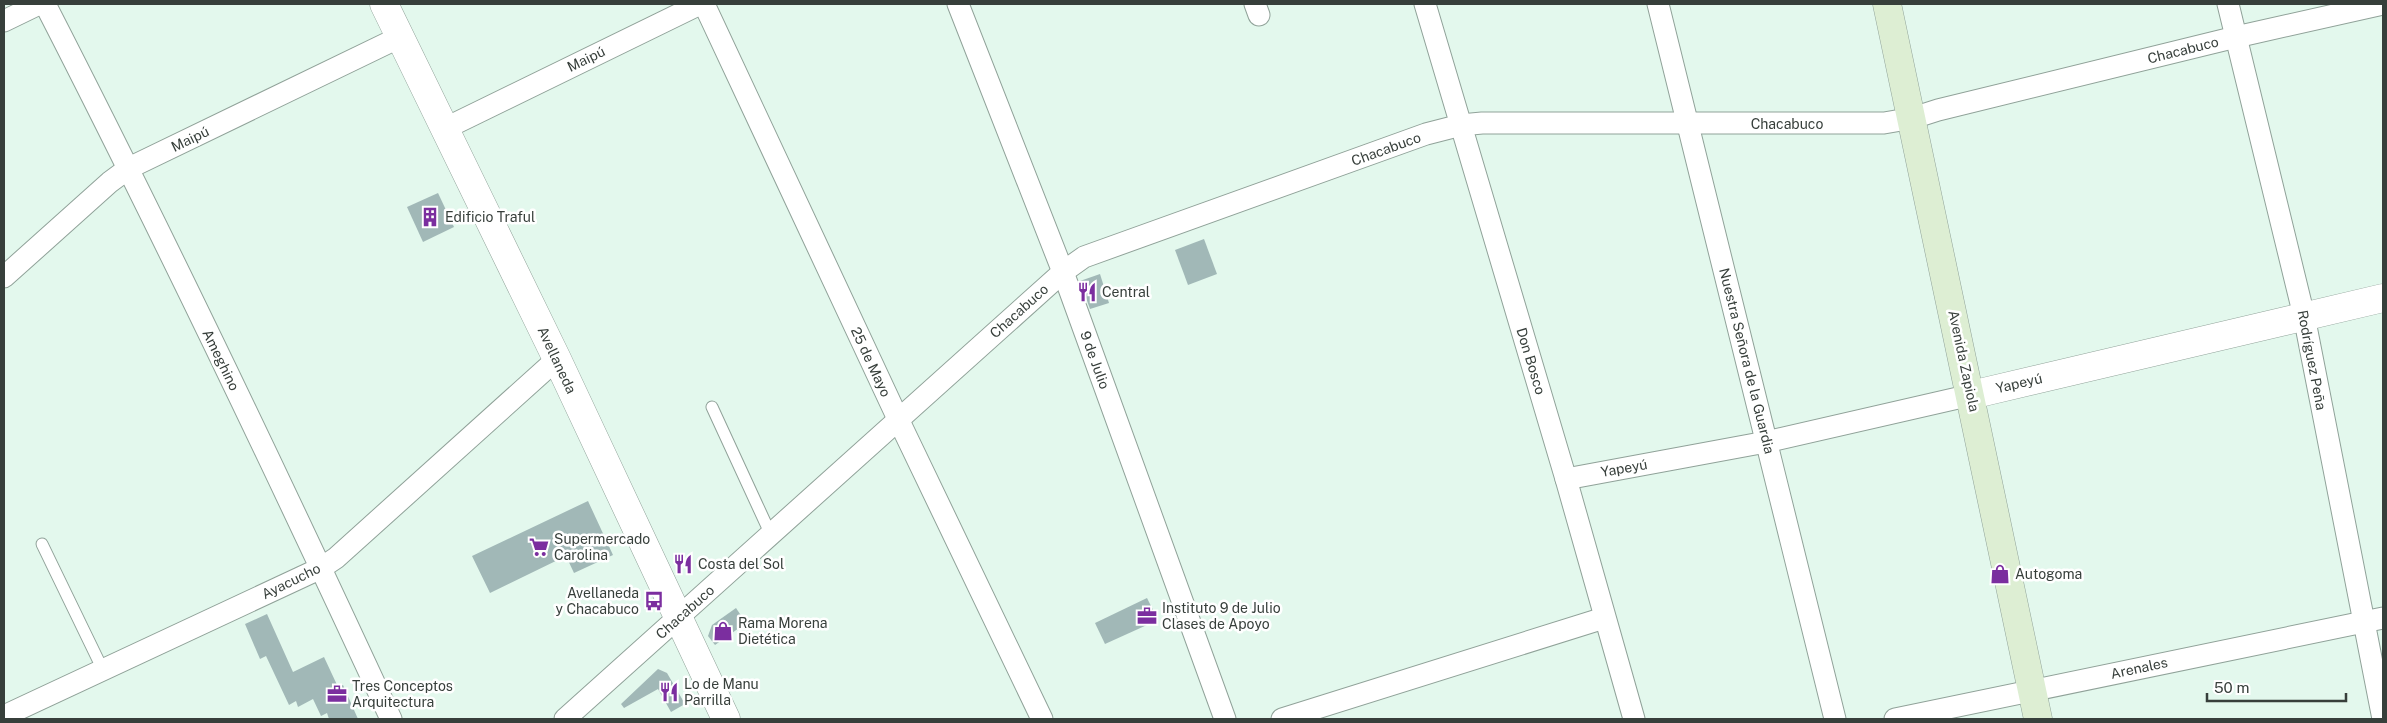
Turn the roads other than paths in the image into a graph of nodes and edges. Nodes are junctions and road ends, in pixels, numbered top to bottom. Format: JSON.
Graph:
{"nodes":[{"id":1,"x":39,"y":4,"type":"edge"},
{"id":2,"x":45,"y":4,"type":"edge"},
{"id":3,"x":384,"y":4,"type":"edge"},
{"id":4,"x":700,"y":4,"type":"edge"},
{"id":5,"x":704,"y":4,"type":"edge"},
{"id":6,"x":958,"y":4,"type":"edge"},
{"id":7,"x":1425,"y":4,"type":"edge"},
{"id":8,"x":1658,"y":4,"type":"edge"},
{"id":9,"x":1887,"y":4,"type":"edge"},
{"id":10,"x":2228,"y":4,"type":"edge"},
{"id":11,"x":2383,"y":4,"type":"edge"},
{"id":12,"x":4,"y":21,"type":"edge"},
{"id":13,"x":400,"y":37,"type":"junction"},
{"id":14,"x":2236,"y":37,"type":"junction"},
{"id":15,"x":1913,"y":118,"type":"junction"},
{"id":16,"x":1689,"y":124,"type":"junction"},
{"id":17,"x":1460,"y":125,"type":"junction"},
{"id":18,"x":446,"y":128,"type":"junction"},
{"id":19,"x":129,"y":168,"type":"junction"},
{"id":20,"x":1063,"y":272,"type":"junction"},
{"id":21,"x":4,"y":277,"type":"edge"},
{"id":22,"x":2383,"y":298,"type":"edge"},
{"id":23,"x":2304,"y":316,"type":"junction"},
{"id":24,"x":557,"y":359,"type":"junction"},
{"id":25,"x":1971,"y":395,"type":"junction"},
{"id":26,"x":712,"y":407,"type":"dead end"},
{"id":27,"x":899,"y":421,"type":"junction"},
{"id":28,"x":1766,"y":442,"type":"junction"},
{"id":29,"x":1566,"y":479,"type":"junction"},
{"id":30,"x":772,"y":535,"type":"junction"},
{"id":31,"x":42,"y":544,"type":"dead end"},
{"id":32,"x":321,"y":568,"type":"junction"},
{"id":33,"x":1604,"y":618,"type":"junction"},
{"id":34,"x":678,"y":619,"type":"junction"},
{"id":35,"x":2374,"y":620,"type":"edge"},
{"id":36,"x":103,"y":670,"type":"junction"},
{"id":37,"x":2032,"y":690,"type":"junction"},
{"id":38,"x":4,"y":716,"type":"edge"},
{"id":39,"x":391,"y":719,"type":"edge"},
{"id":40,"x":565,"y":719,"type":"edge"},
{"id":41,"x":726,"y":719,"type":"edge"},
{"id":42,"x":1042,"y":719,"type":"edge"},
{"id":43,"x":1225,"y":719,"type":"edge"},
{"id":44,"x":1282,"y":719,"type":"edge"},
{"id":45,"x":1634,"y":719,"type":"edge"},
{"id":46,"x":1835,"y":719,"type":"edge"},
{"id":47,"x":1895,"y":719,"type":"edge"},
{"id":48,"x":2038,"y":719,"type":"edge"},
{"id":49,"x":2383,"y":719,"type":"edge"}],
"edges":[{"from":1,"to":12,"type":"street"},
{"from":2,"to":19,"type":"street","name":"Ameghino"},
{"from":3,"to":13,"type":"street","name":"Avellaneda"},
{"from":4,"to":18,"type":"street","name":"Maipú"},
{"from":5,"to":27,"type":"street","name":"25 de Mayo"},
{"from":6,"to":20,"type":"street","name":"9 de Julio"},
{"from":7,"to":17,"type":"street","name":"Don Bosco"},
{"from":8,"to":16,"type":"street","name":"Nuestra Señora de la Guardia"},
{"from":9,"to":15,"type":"main road","name":"Avenida Zapiola"},
{"from":10,"to":14,"type":"street","name":"Rodríguez Peña"},
{"from":11,"to":14,"type":"street","name":"Chacabuco"},
{"from":13,"to":18,"type":"street","name":"Avellaneda"},
{"from":13,"to":19,"type":"street","name":"Maipú"},
{"from":14,"to":15,"type":"street","name":"Chacabuco"},
{"from":14,"to":23,"type":"street","name":"Rodríguez Peña"},
{"from":15,"to":16,"type":"street","name":"Chacabuco"},
{"from":15,"to":25,"type":"main road","name":"Avenida Zapiola"},
{"from":16,"to":17,"type":"street","name":"Chacabuco"},
{"from":16,"to":28,"type":"street","name":"Nuestra Señora de la Guardia"},
{"from":17,"to":20,"type":"street","name":"Chacabuco"},
{"from":17,"to":29,"type":"street","name":"Don Bosco"},
{"from":18,"to":24,"type":"street","name":"Avellaneda"},
{"from":19,"to":21,"type":"street","name":"Maipú"},
{"from":19,"to":32,"type":"street","name":"Ameghino"},
{"from":20,"to":27,"type":"street","name":"Chacabuco"},
{"from":20,"to":43,"type":"street","name":"9 de Julio"},
{"from":22,"to":23,"type":"street","name":"Yapeyú"},
{"from":23,"to":25,"type":"street","name":"Yapeyú"},
{"from":23,"to":35,"type":"street","name":"Rodríguez Peña"},
{"from":24,"to":32,"type":"street","name":"Ayacucho"},
{"from":24,"to":34,"type":"street","name":"Avellaneda"},
{"from":25,"to":28,"type":"street","name":"Yapeyú"},
{"from":25,"to":37,"type":"main road","name":"Avenida Zapiola"},
{"from":26,"to":30,"type":"lane"},
{"from":27,"to":30,"type":"street","name":"Chacabuco"},
{"from":27,"to":42,"type":"street","name":"25 de Mayo"},
{"from":28,"to":29,"type":"street","name":"Yapeyú"},
{"from":28,"to":46,"type":"street","name":"Nuestra Señora de la Guardia"},
{"from":29,"to":33,"type":"street","name":"Don Bosco"},
{"from":30,"to":34,"type":"street","name":"Chacabuco"},
{"from":31,"to":36,"type":"lane"},
{"from":32,"to":36,"type":"street","name":"Ayacucho"},
{"from":32,"to":39,"type":"street","name":"Ameghino"},
{"from":33,"to":44,"type":"street"},
{"from":33,"to":45,"type":"street","name":"Don Bosco"},
{"from":34,"to":40,"type":"street","name":"Chacabuco"},
{"from":34,"to":41,"type":"street","name":"Avellaneda"},
{"from":35,"to":37,"type":"street","name":"Arenales"},
{"from":35,"to":49,"type":"street","name":"Rodríguez Peña"},
{"from":36,"to":38,"type":"street","name":"Ayacucho"},
{"from":37,"to":47,"type":"street","name":"Arenales"},
{"from":37,"to":48,"type":"main road","name":"Avenida Zapiola"}]}
